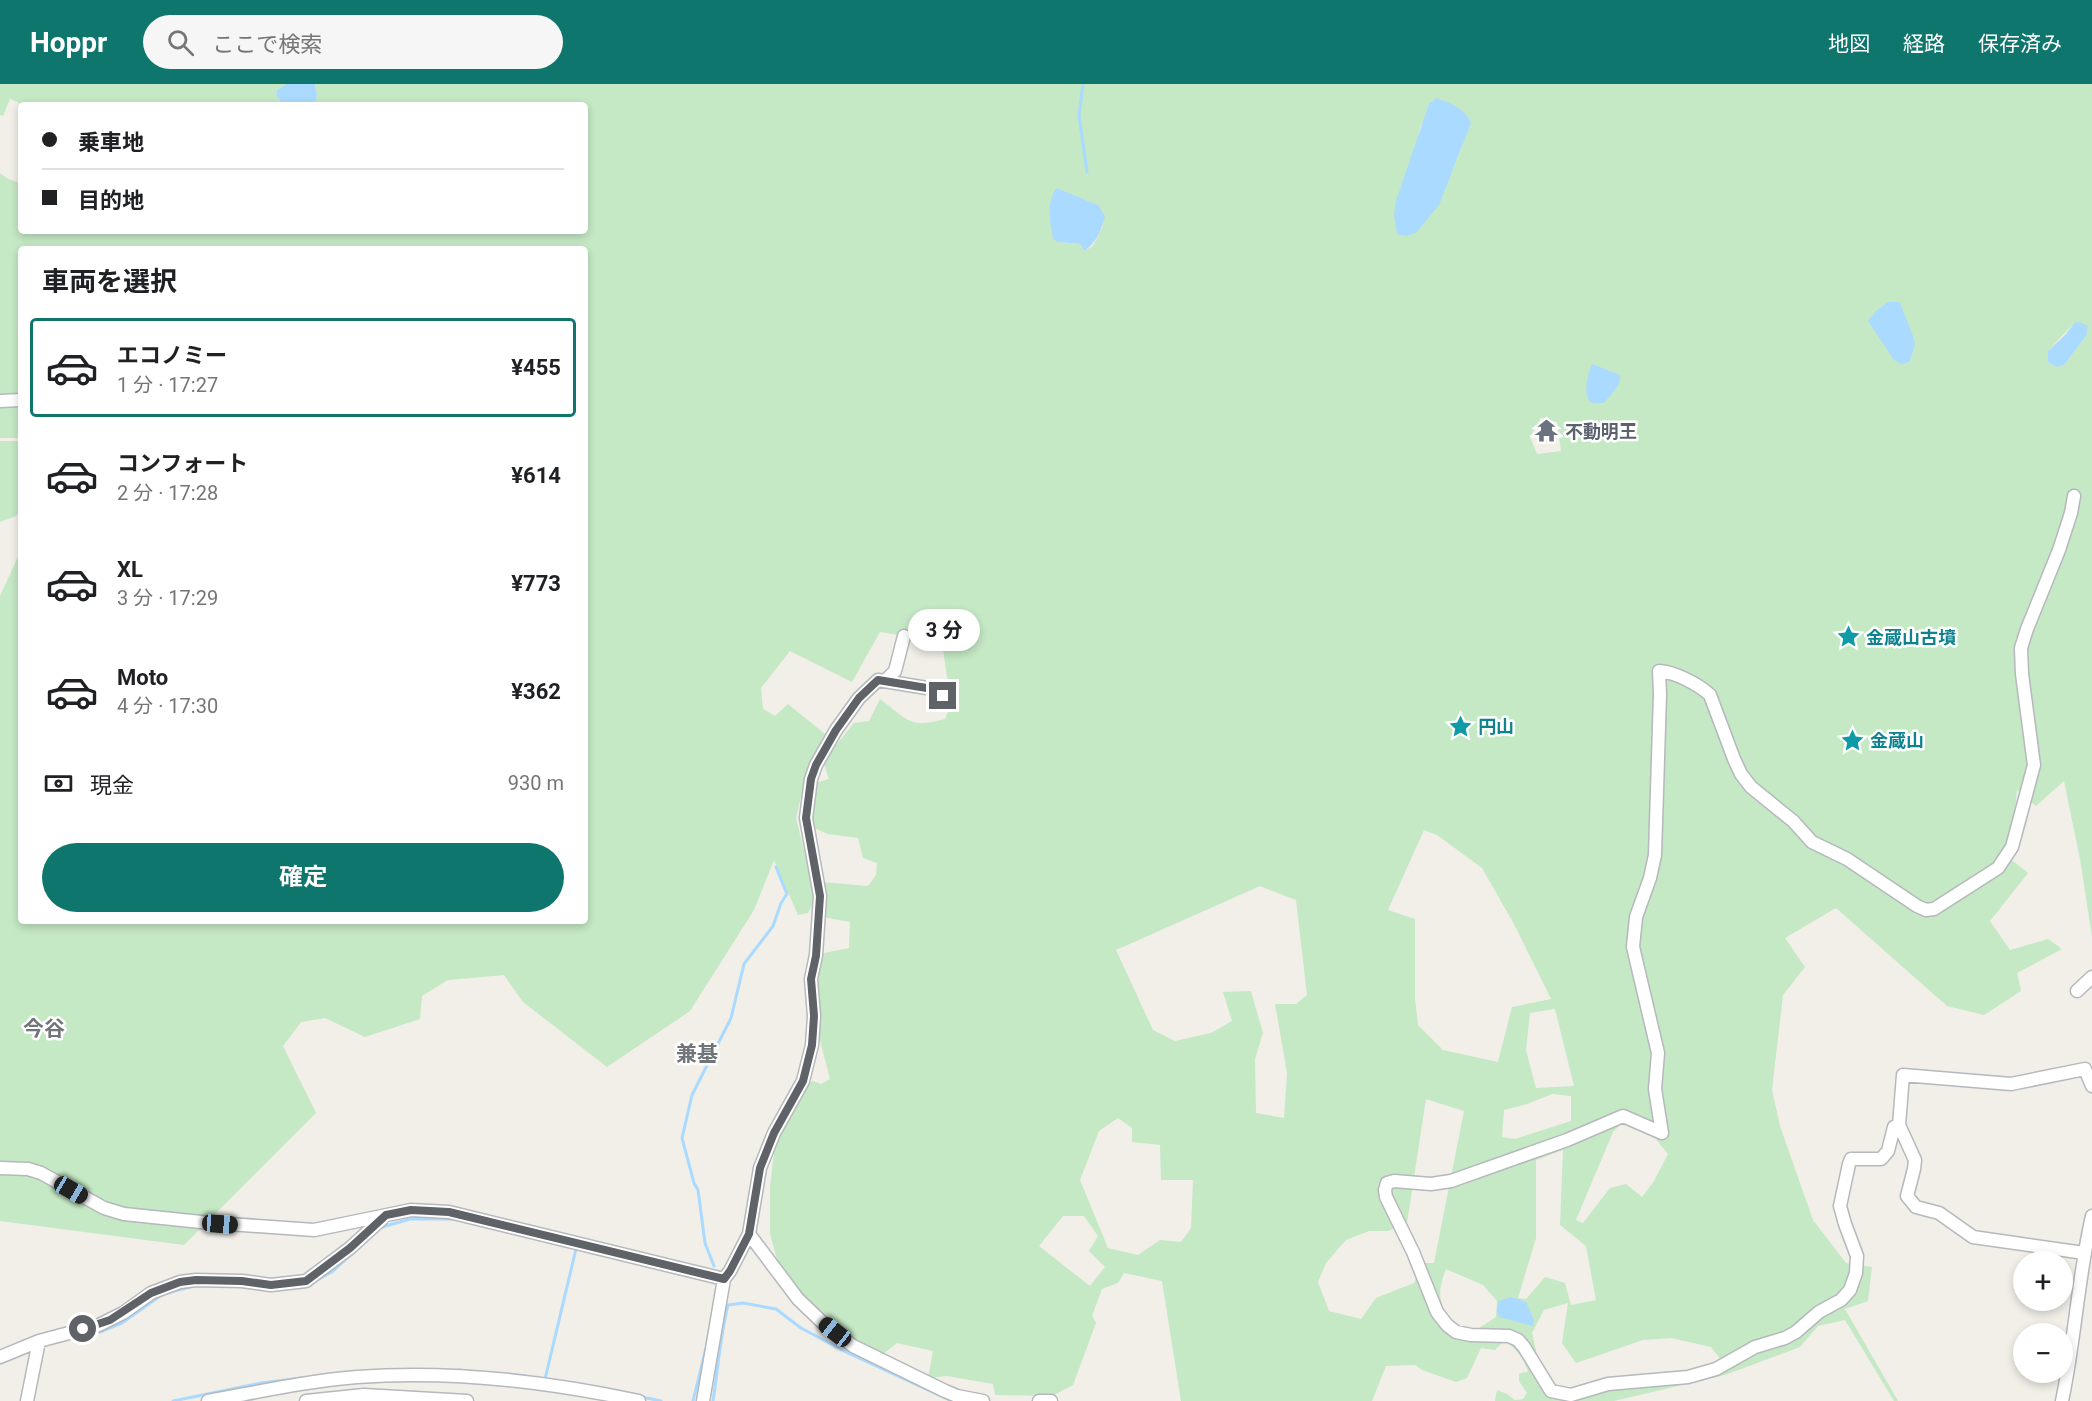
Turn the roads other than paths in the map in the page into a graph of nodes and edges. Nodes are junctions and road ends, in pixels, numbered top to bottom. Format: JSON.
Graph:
{"nodes":[{"id":1,"x":18,"y":400,"type":"edge"},
{"id":2,"x":0,"y":401,"type":"edge"},
{"id":3,"x":2074,"y":496,"type":"dead end"},
{"id":4,"x":904,"y":636,"type":"dead end"},
{"id":5,"x":886,"y":680,"type":"junction"},
{"id":6,"x":943,"y":696,"type":"dead end"},
{"id":7,"x":2092,"y":977,"type":"edge"},
{"id":8,"x":2077,"y":991,"type":"dead end"},
{"id":9,"x":2092,"y":1086,"type":"edge"},
{"id":10,"x":1899,"y":1125,"type":"junction"},
{"id":11,"x":0,"y":1168,"type":"edge"},
{"id":12,"x":386,"y":1215,"type":"junction"},
{"id":13,"x":2092,"y":1216,"type":"edge"},
{"id":14,"x":749,"y":1234,"type":"junction"},
{"id":15,"x":2087,"y":1250,"type":"edge"},
{"id":16,"x":724,"y":1279,"type":"junction"},
{"id":17,"x":39,"y":1341,"type":"junction"},
{"id":18,"x":0,"y":1357,"type":"edge"},
{"id":19,"x":392,"y":1399,"type":"edge"},
{"id":20,"x":27,"y":1401,"type":"edge"},
{"id":21,"x":208,"y":1401,"type":"edge"},
{"id":22,"x":306,"y":1401,"type":"edge"},
{"id":23,"x":467,"y":1401,"type":"edge"},
{"id":24,"x":639,"y":1401,"type":"edge"},
{"id":25,"x":703,"y":1401,"type":"edge"},
{"id":26,"x":983,"y":1401,"type":"edge"},
{"id":27,"x":1039,"y":1401,"type":"edge"},
{"id":28,"x":1051,"y":1401,"type":"edge"},
{"id":29,"x":2062,"y":1401,"type":"edge"}],
"edges":[{"from":1,"to":2,"type":"street"},
{"from":3,"to":10,"type":"street"},
{"from":4,"to":5,"type":"street"},
{"from":5,"to":6,"type":"street"},
{"from":5,"to":14,"type":"street"},
{"from":7,"to":8,"type":"street"},
{"from":9,"to":10,"type":"street"},
{"from":10,"to":15,"type":"street"},
{"from":11,"to":12,"type":"street"},
{"from":12,"to":16,"type":"street"},
{"from":12,"to":17,"type":"street"},
{"from":13,"to":15,"type":"street"},
{"from":14,"to":16,"type":"street"},
{"from":14,"to":26,"type":"street"},
{"from":15,"to":29,"type":"street"},
{"from":16,"to":25,"type":"street"},
{"from":17,"to":18,"type":"street"},
{"from":17,"to":20,"type":"street"},
{"from":19,"to":22,"type":"street"},
{"from":19,"to":23,"type":"street"},
{"from":21,"to":24,"type":"street"},
{"from":27,"to":28,"type":"street"}]}
